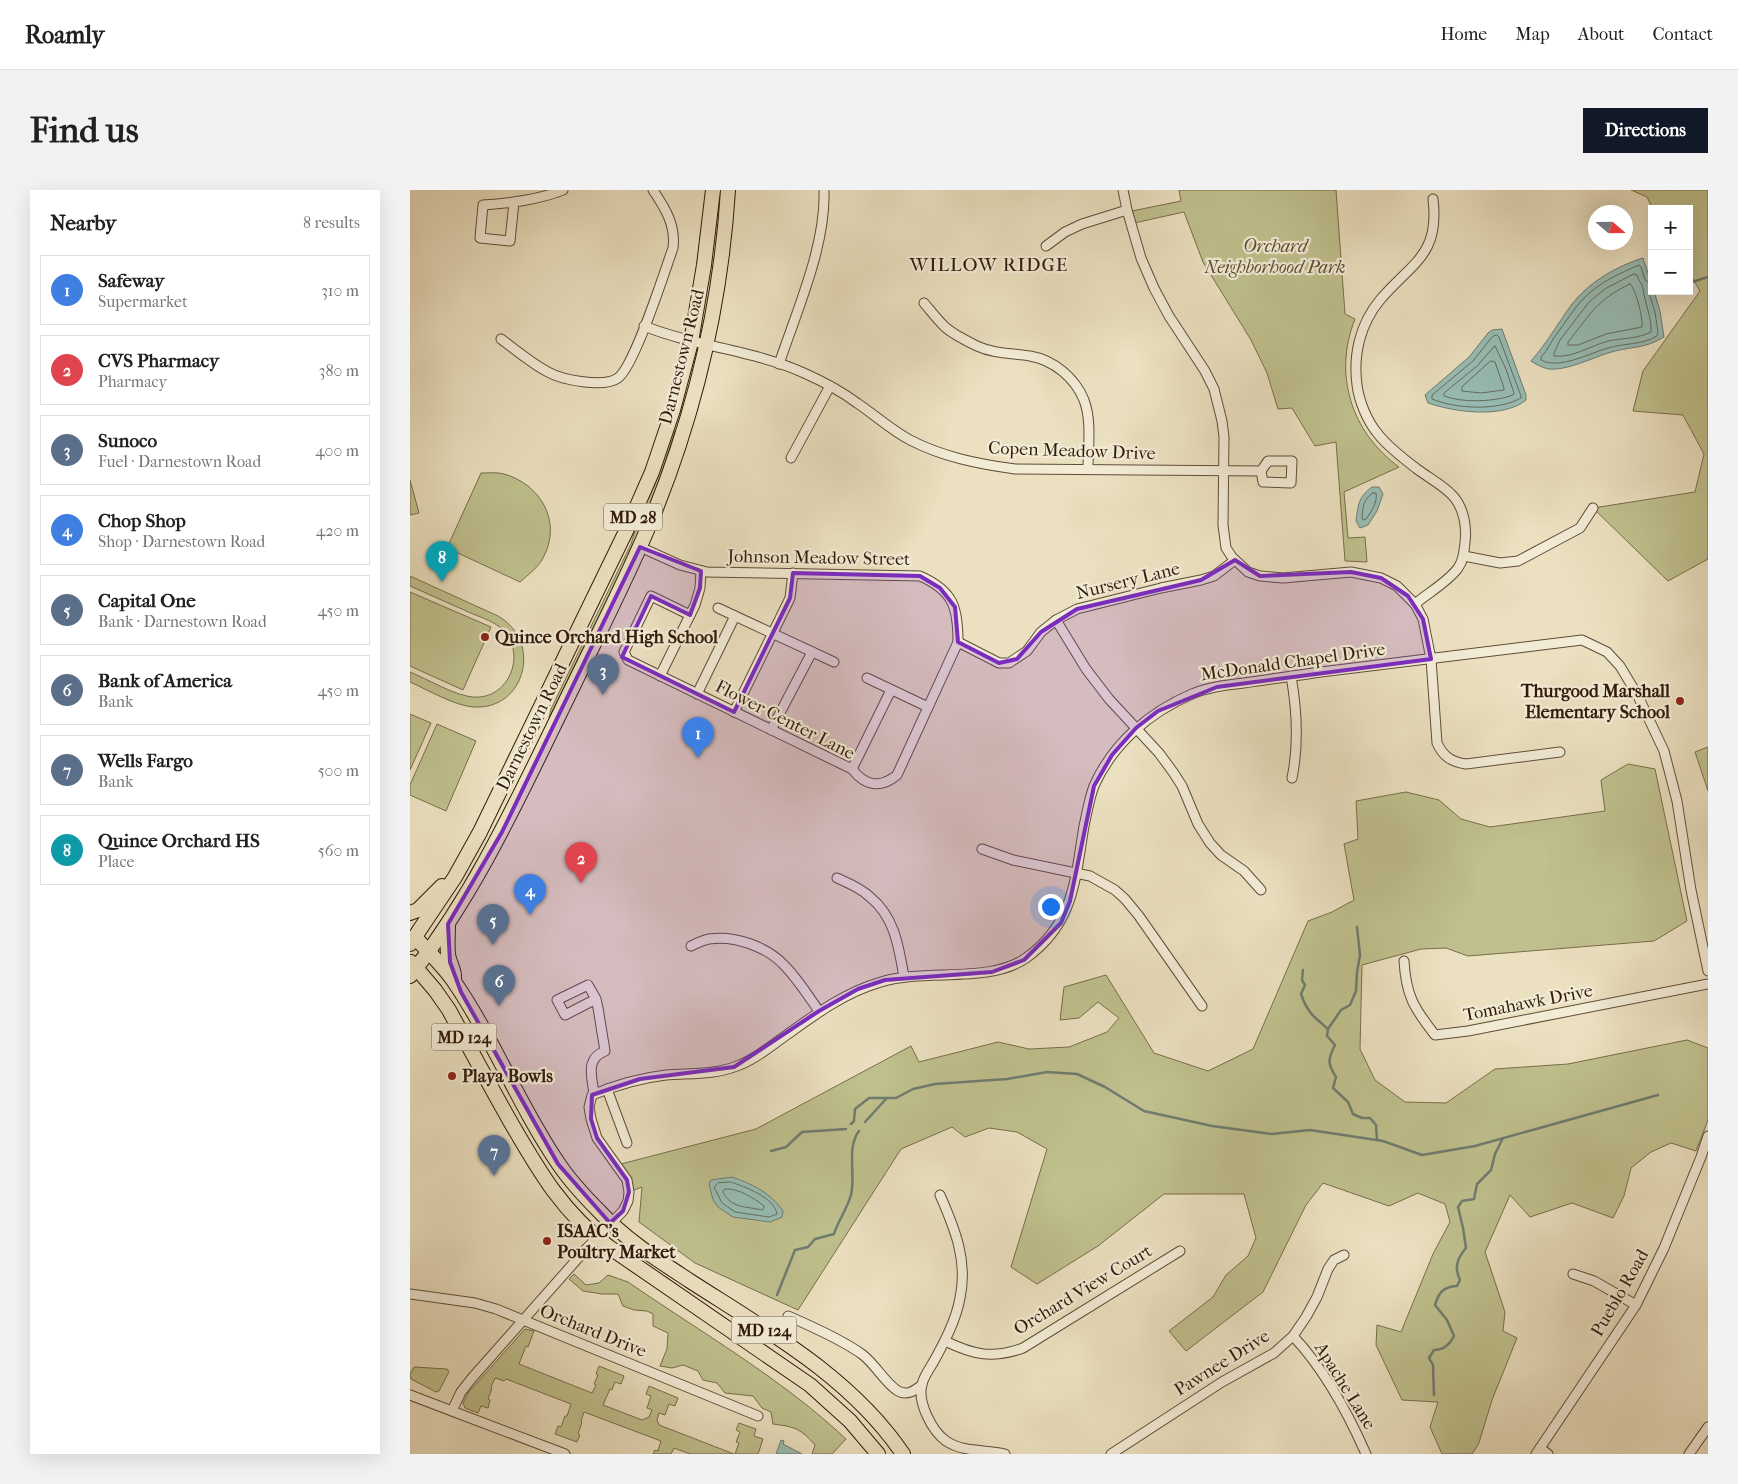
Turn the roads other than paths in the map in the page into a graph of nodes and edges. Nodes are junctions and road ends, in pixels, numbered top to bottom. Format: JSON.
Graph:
{"nodes":[{"id":1,"x":563,"y":190,"type":"edge"},
{"id":2,"x":653,"y":190,"type":"edge"},
{"id":3,"x":713,"y":190,"type":"edge"},
{"id":4,"x":728,"y":190,"type":"edge"},
{"id":5,"x":824,"y":190,"type":"edge"},
{"id":6,"x":1124,"y":190,"type":"edge"},
{"id":7,"x":1433,"y":199,"type":"dead end"},
{"id":8,"x":514,"y":202,"type":"junction"},
{"id":9,"x":1127,"y":210,"type":"junction"},
{"id":10,"x":1046,"y":246,"type":"dead end"},
{"id":11,"x":924,"y":303,"type":"dead end"},
{"id":12,"x":644,"y":326,"type":"junction"},
{"id":13,"x":501,"y":339,"type":"dead end"},
{"id":14,"x":691,"y":342,"type":"junction"},
{"id":15,"x":708,"y":346,"type":"junction"},
{"id":16,"x":780,"y":364,"type":"junction"},
{"id":17,"x":830,"y":386,"type":"junction"},
{"id":18,"x":791,"y":458,"type":"dead end"},
{"id":19,"x":1088,"y":469,"type":"junction"},
{"id":20,"x":1224,"y":471,"type":"junction"},
{"id":21,"x":1261,"y":471,"type":"dead end"},
{"id":22,"x":1593,"y":508,"type":"dead end"},
{"id":23,"x":640,"y":547,"type":"junction"},
{"id":24,"x":1464,"y":556,"type":"junction"},
{"id":25,"x":1235,"y":560,"type":"junction"},
{"id":26,"x":701,"y":571,"type":"junction"},
{"id":27,"x":793,"y":573,"type":"junction"},
{"id":28,"x":1415,"y":604,"type":"junction"},
{"id":29,"x":718,"y":608,"type":"dead end"},
{"id":30,"x":690,"y":615,"type":"junction"},
{"id":31,"x":735,"y":616,"type":"junction"},
{"id":32,"x":1056,"y":620,"type":"junction"},
{"id":33,"x":773,"y":634,"type":"junction"},
{"id":34,"x":958,"y":642,"type":"junction"},
{"id":35,"x":812,"y":652,"type":"junction"},
{"id":36,"x":1431,"y":659,"type":"junction"},
{"id":37,"x":834,"y":662,"type":"dead end"},
{"id":38,"x":660,"y":676,"type":"junction"},
{"id":39,"x":1291,"y":676,"type":"junction"},
{"id":40,"x":867,"y":678,"type":"dead end"},
{"id":41,"x":891,"y":690,"type":"junction"},
{"id":42,"x":698,"y":694,"type":"junction"},
{"id":43,"x":928,"y":707,"type":"junction"},
{"id":44,"x":734,"y":712,"type":"junction"},
{"id":45,"x":1136,"y":728,"type":"junction"},
{"id":46,"x":772,"y":730,"type":"junction"},
{"id":47,"x":1560,"y":752,"type":"dead end"},
{"id":48,"x":852,"y":770,"type":"junction"},
{"id":49,"x":1292,"y":778,"type":"dead end"},
{"id":50,"x":982,"y":849,"type":"dead end"},
{"id":51,"x":1076,"y":873,"type":"junction"},
{"id":52,"x":455,"y":876,"type":"junction"},
{"id":53,"x":837,"y":878,"type":"dead end"},
{"id":54,"x":1261,"y":890,"type":"dead end"},
{"id":55,"x":410,"y":913,"type":"edge"},
{"id":56,"x":448,"y":924,"type":"junction"},
{"id":57,"x":412,"y":940,"type":"edge"},
{"id":58,"x":691,"y":946,"type":"dead end"},
{"id":59,"x":429,"y":952,"type":"junction"},
{"id":60,"x":1404,"y":961,"type":"dead end"},
{"id":61,"x":412,"y":968,"type":"edge"},
{"id":62,"x":1708,"y":971,"type":"edge"},
{"id":63,"x":904,"y":977,"type":"junction"},
{"id":64,"x":454,"y":982,"type":"junction"},
{"id":65,"x":1708,"y":984,"type":"edge"},
{"id":66,"x":596,"y":999,"type":"dead end"},
{"id":67,"x":1202,"y":1006,"type":"dead end"},
{"id":68,"x":819,"y":1011,"type":"junction"},
{"id":69,"x":607,"y":1089,"type":"junction"},
{"id":70,"x":494,"y":1092,"type":"junction"},
{"id":71,"x":594,"y":1094,"type":"junction"},
{"id":72,"x":524,"y":1105,"type":"junction"},
{"id":73,"x":1708,"y":1136,"type":"edge"},
{"id":74,"x":627,"y":1143,"type":"dead end"},
{"id":75,"x":940,"y":1195,"type":"dead end"},
{"id":76,"x":610,"y":1223,"type":"junction"},
{"id":77,"x":596,"y":1238,"type":"junction"},
{"id":78,"x":1180,"y":1251,"type":"dead end"},
{"id":79,"x":1344,"y":1255,"type":"dead end"},
{"id":80,"x":1574,"y":1274,"type":"dead end"},
{"id":81,"x":410,"y":1294,"type":"edge"},
{"id":82,"x":1636,"y":1305,"type":"junction"},
{"id":83,"x":788,"y":1316,"type":"dead end"},
{"id":84,"x":523,"y":1319,"type":"junction"},
{"id":85,"x":1293,"y":1336,"type":"junction"},
{"id":86,"x":945,"y":1341,"type":"junction"},
{"id":87,"x":922,"y":1385,"type":"junction"},
{"id":88,"x":410,"y":1395,"type":"edge"},
{"id":89,"x":452,"y":1411,"type":"junction"},
{"id":90,"x":758,"y":1416,"type":"dead end"},
{"id":91,"x":1708,"y":1427,"type":"edge"},
{"id":92,"x":1538,"y":1451,"type":"edge"},
{"id":93,"x":565,"y":1454,"type":"edge"},
{"id":94,"x":878,"y":1454,"type":"edge"},
{"id":95,"x":903,"y":1454,"type":"edge"},
{"id":96,"x":1005,"y":1454,"type":"edge"},
{"id":97,"x":1111,"y":1454,"type":"edge"},
{"id":98,"x":1366,"y":1454,"type":"edge"},
{"id":99,"x":1548,"y":1454,"type":"edge"},
{"id":100,"x":1689,"y":1454,"type":"edge"}],
"edges":[{"from":1,"to":8,"type":"street"},
{"from":2,"to":12,"type":"street"},
{"from":3,"to":14,"type":"main road","name":"Darnestown Road","number":"MD 28"},
{"from":4,"to":15,"type":"main road","name":"Darnestown Road","number":"MD 28"},
{"from":5,"to":16,"type":"street"},
{"from":6,"to":9,"type":"street"},
{"from":7,"to":24,"type":"street"},
{"from":8,"to":8,"type":"street"},
{"from":9,"to":10,"type":"street"},
{"from":9,"to":20,"type":"street"},
{"from":11,"to":19,"type":"street"},
{"from":12,"to":13,"type":"street"},
{"from":12,"to":14,"type":"street","name":"Copen Meadow Drive"},
{"from":14,"to":15,"type":"street","name":"Copen Meadow Drive"},
{"from":14,"to":52,"type":"main road","name":"Darnestown Road","number":"MD 28"},
{"from":15,"to":16,"type":"street","name":"Copen Meadow Drive"},
{"from":15,"to":23,"type":"main road","name":"Darnestown Road","number":"MD 28"},
{"from":16,"to":17,"type":"street","name":"Copen Meadow Drive"},
{"from":17,"to":18,"type":"street"},
{"from":17,"to":19,"type":"street","name":"Copen Meadow Drive"},
{"from":19,"to":20,"type":"street","name":"Copen Meadow Drive"},
{"from":20,"to":21,"type":"street","name":"Copen Meadow Drive"},
{"from":20,"to":25,"type":"street"},
{"from":22,"to":24,"type":"street"},
{"from":23,"to":26,"type":"street","name":"Johnson Meadow Street"},
{"from":23,"to":56,"type":"main road","name":"Darnestown Road","number":"MD 28"},
{"from":24,"to":28,"type":"street"},
{"from":25,"to":28,"type":"street"},
{"from":25,"to":32,"type":"street","name":"Nursery Lane"},
{"from":26,"to":27,"type":"street","name":"Johnson Meadow Street"},
{"from":26,"to":30,"type":"street"},
{"from":27,"to":33,"type":"street"},
{"from":27,"to":34,"type":"street","name":"Johnson Meadow Street"},
{"from":28,"to":36,"type":"street"},
{"from":29,"to":31,"type":"street"},
{"from":30,"to":38,"type":"street"},
{"from":30,"to":38,"type":"street"},
{"from":31,"to":33,"type":"street"},
{"from":31,"to":42,"type":"street"},
{"from":32,"to":34,"type":"street","name":"Nursery Lane"},
{"from":32,"to":45,"type":"street"},
{"from":33,"to":35,"type":"street"},
{"from":33,"to":44,"type":"street"},
{"from":34,"to":43,"type":"street","name":"Flower Center Lane"},
{"from":35,"to":37,"type":"street"},
{"from":35,"to":46,"type":"street"},
{"from":36,"to":39,"type":"street","name":"McDonald Chapel Drive"},
{"from":36,"to":47,"type":"street"},
{"from":36,"to":62,"type":"street","name":"McDonald Chapel Drive"},
{"from":38,"to":42,"type":"street","name":"Flower Center Lane"},
{"from":39,"to":45,"type":"street","name":"McDonald Chapel Drive"},
{"from":39,"to":49,"type":"street"},
{"from":40,"to":41,"type":"street"},
{"from":41,"to":43,"type":"street"},
{"from":41,"to":48,"type":"street"},
{"from":42,"to":44,"type":"street","name":"Flower Center Lane"},
{"from":43,"to":48,"type":"street","name":"Flower Center Lane"},
{"from":44,"to":46,"type":"street","name":"Flower Center Lane"},
{"from":45,"to":51,"type":"street","name":"McDonald Chapel Drive"},
{"from":45,"to":54,"type":"street"},
{"from":46,"to":48,"type":"street","name":"Flower Center Lane"},
{"from":50,"to":51,"type":"street"},
{"from":51,"to":63,"type":"street","name":"McDonald Chapel Drive"},
{"from":51,"to":67,"type":"street"},
{"from":52,"to":55,"type":"main road"},
{"from":52,"to":57,"type":"main road","name":"Darnestown Road","number":"MD 28"},
{"from":53,"to":63,"type":"street"},
{"from":56,"to":59,"type":"main road","name":"Darnestown Road","number":"MD 28"},
{"from":56,"to":64,"type":"main road"},
{"from":57,"to":59,"type":"main road","number":"MD 124"},
{"from":58,"to":68,"type":"street"},
{"from":59,"to":61,"type":"main road","name":"Darnestown Road","number":"MD 28"},
{"from":59,"to":64,"type":"main road","number":"MD 124"},
{"from":60,"to":65,"type":"street","name":"Tomahawk Drive"},
{"from":61,"to":70,"type":"main road","number":"MD 124"},
{"from":63,"to":68,"type":"street","name":"McDonald Chapel Drive"},
{"from":64,"to":72,"type":"main road","number":"MD 124"},
{"from":66,"to":71,"type":"street"},
{"from":68,"to":69,"type":"street","name":"McDonald Chapel Drive"},
{"from":69,"to":71,"type":"street","name":"McDonald Chapel Drive"},
{"from":69,"to":74,"type":"street"},
{"from":70,"to":72,"type":"main road"},
{"from":70,"to":77,"type":"main road","number":"MD 124"},
{"from":71,"to":76,"type":"street"},
{"from":72,"to":76,"type":"main road","number":"MD 124"},
{"from":73,"to":82,"type":"street","name":"Pueblo Road"},
{"from":75,"to":86,"type":"street"},
{"from":76,"to":77,"type":"street"},
{"from":76,"to":95,"type":"main road","number":"MD 124"},
{"from":77,"to":84,"type":"street"},
{"from":77,"to":94,"type":"main road","number":"MD 124"},
{"from":78,"to":86,"type":"street","name":"Orchard View Court"},
{"from":79,"to":85,"type":"street","name":"Pawnee Drive"},
{"from":80,"to":82,"type":"street"},
{"from":81,"to":84,"type":"street","name":"Orchard Drive"},
{"from":82,"to":92,"type":"street","name":"Pueblo Road"},
{"from":83,"to":87,"type":"street"},
{"from":84,"to":89,"type":"street"},
{"from":84,"to":90,"type":"street","name":"Orchard Drive"},
{"from":85,"to":97,"type":"street","name":"Pawnee Drive"},
{"from":85,"to":98,"type":"street","name":"Apache Lane"},
{"from":86,"to":87,"type":"street"},
{"from":87,"to":96,"type":"street"},
{"from":88,"to":89,"type":"street"},
{"from":89,"to":93,"type":"street"},
{"from":91,"to":100,"type":"street"},
{"from":92,"to":99,"type":"street"}]}
